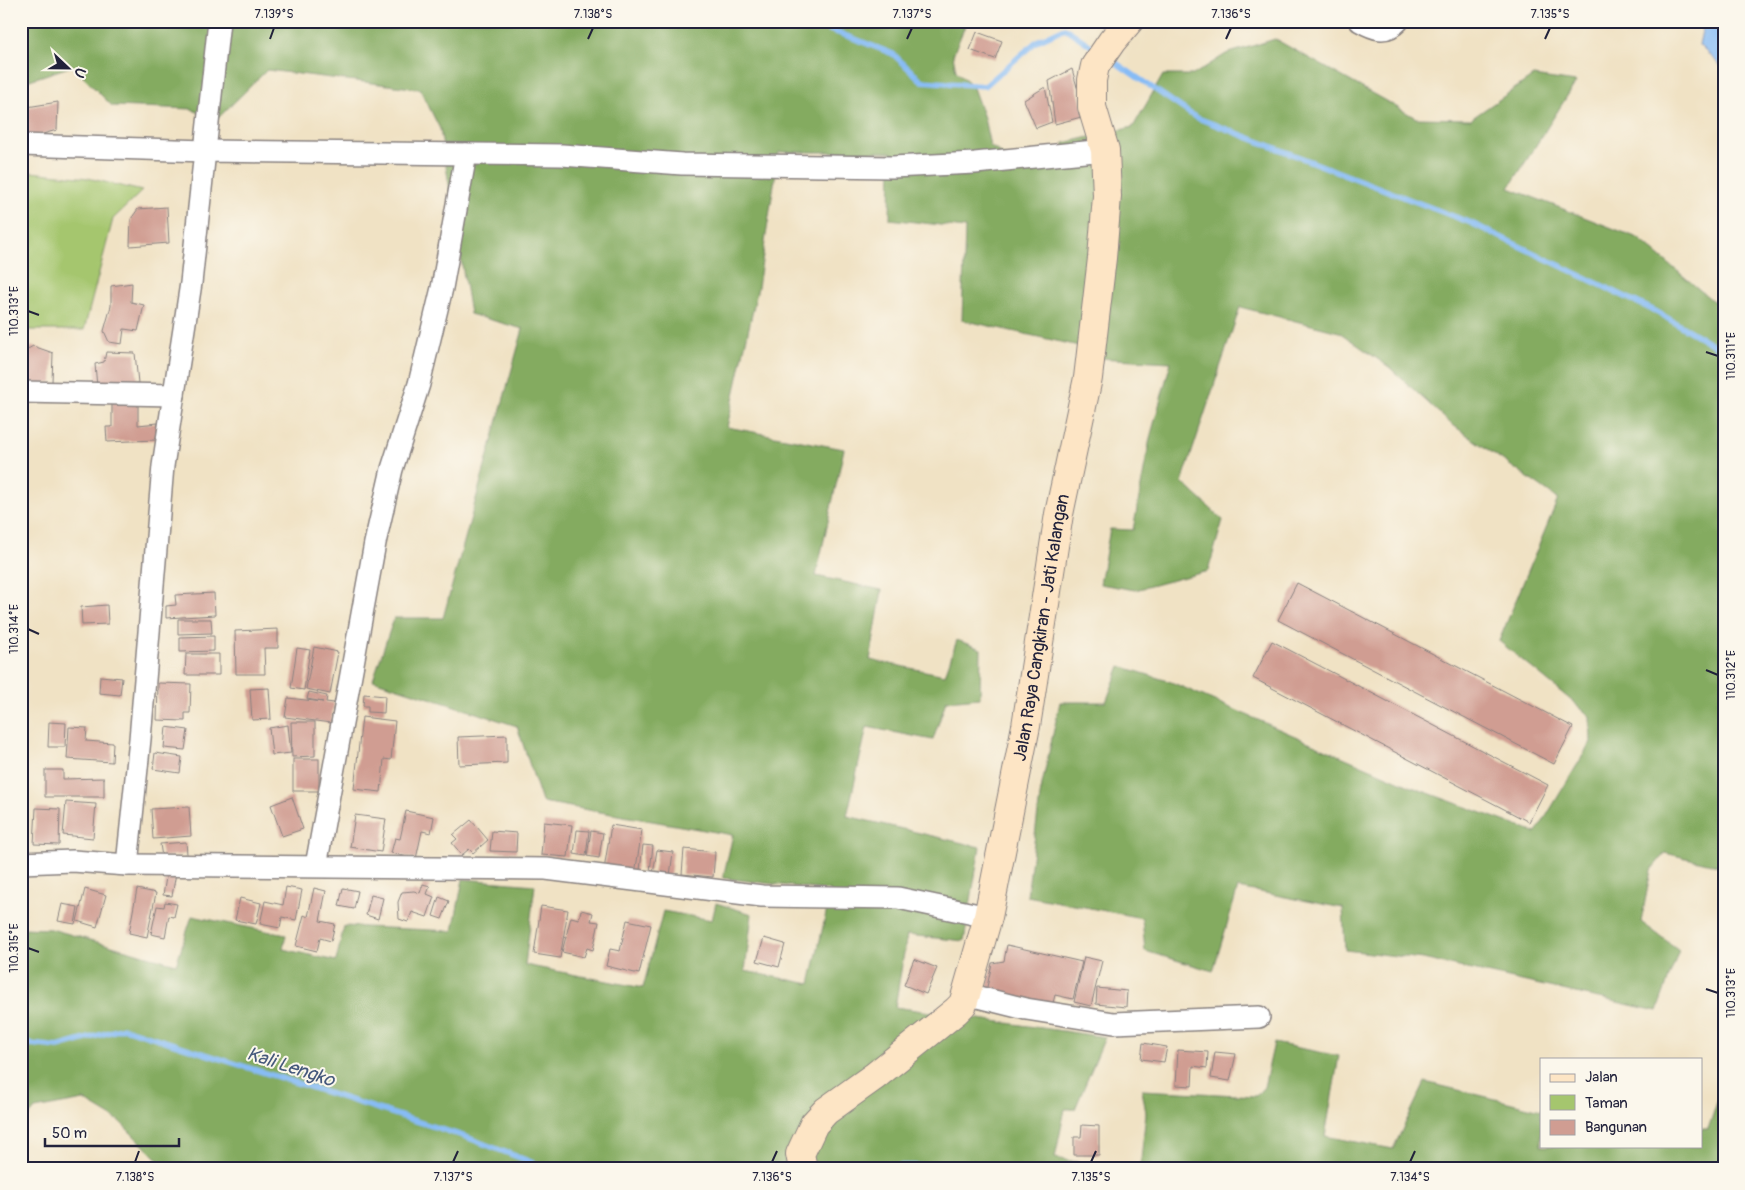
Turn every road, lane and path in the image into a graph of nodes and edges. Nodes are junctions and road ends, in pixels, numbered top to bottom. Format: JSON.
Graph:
{"nodes":[{"id":1,"x":219,"y":21,"type":"edge"},
{"id":2,"x":1360,"y":21,"type":"edge"},
{"id":3,"x":1398,"y":21,"type":"edge"},
{"id":4,"x":1121,"y":31,"type":"edge"},
{"id":5,"x":21,"y":145,"type":"edge"},
{"id":6,"x":1105,"y":150,"type":"junction"},
{"id":7,"x":205,"y":151,"type":"junction"},
{"id":8,"x":466,"y":154,"type":"junction"},
{"id":9,"x":21,"y":392,"type":"edge"},
{"id":10,"x":174,"y":395,"type":"junction"},
{"id":11,"x":21,"y":862,"type":"edge"},
{"id":12,"x":127,"y":865,"type":"junction"},
{"id":13,"x":316,"y":866,"type":"junction"},
{"id":14,"x":988,"y":917,"type":"junction"},
{"id":15,"x":966,"y":994,"type":"junction"},
{"id":16,"x":1259,"y":1017,"type":"dead end"},
{"id":17,"x":802,"y":1161,"type":"edge"}],
"edges":[{"from":1,"to":7,"type":"street"},
{"from":2,"to":3,"type":"street"},
{"from":4,"to":6,"type":"street","name":"Jalan Raya Cangkiran - Jati Kalangan"},
{"from":5,"to":7,"type":"street"},
{"from":6,"to":8,"type":"street"},
{"from":6,"to":14,"type":"street","name":"Jalan Raya Cangkiran - Jati Kalangan"},
{"from":7,"to":8,"type":"street"},
{"from":7,"to":10,"type":"street"},
{"from":8,"to":13,"type":"street"},
{"from":9,"to":10,"type":"street"},
{"from":10,"to":12,"type":"street"},
{"from":11,"to":12,"type":"street"},
{"from":12,"to":13,"type":"street"},
{"from":13,"to":14,"type":"street"},
{"from":14,"to":15,"type":"street","name":"Jalan Raya Cangkiran - Jati Kalangan"},
{"from":15,"to":16,"type":"street"},
{"from":15,"to":17,"type":"street","name":"Jalan Raya Cangkiran - Jati Kalangan"}]}
